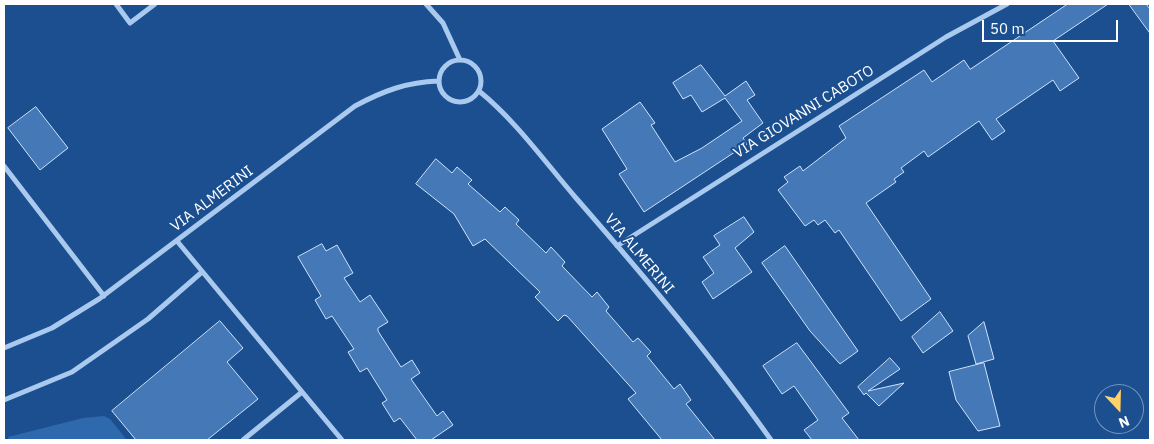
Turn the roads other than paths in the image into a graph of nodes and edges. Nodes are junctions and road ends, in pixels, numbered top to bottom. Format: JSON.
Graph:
{"nodes":[{"id":1,"x":116,"y":4,"type":"edge"},
{"id":2,"x":156,"y":4,"type":"edge"},
{"id":3,"x":426,"y":4,"type":"edge"},
{"id":4,"x":1007,"y":4,"type":"edge"},
{"id":5,"x":460,"y":60,"type":"junction"},
{"id":6,"x":438,"y":82,"type":"junction"},
{"id":7,"x":479,"y":92,"type":"junction"},
{"id":8,"x":4,"y":166,"type":"edge"},
{"id":9,"x":177,"y":241,"type":"junction"},
{"id":10,"x":617,"y":246,"type":"junction"},
{"id":11,"x":202,"y":272,"type":"junction"},
{"id":12,"x":104,"y":296,"type":"junction"},
{"id":13,"x":4,"y":348,"type":"edge"},
{"id":14,"x":302,"y":392,"type":"junction"},
{"id":15,"x":4,"y":400,"type":"edge"},
{"id":16,"x":243,"y":440,"type":"edge"},
{"id":17,"x":342,"y":440,"type":"edge"},
{"id":18,"x":771,"y":440,"type":"edge"}],
"edges":[{"from":1,"to":2,"type":"street"},
{"from":3,"to":5,"type":"street"},
{"from":4,"to":10,"type":"street","name":"VIA GIOVANNI CABOTO"},
{"from":5,"to":6,"type":"street"},
{"from":5,"to":7,"type":"street"},
{"from":6,"to":7,"type":"street"},
{"from":6,"to":9,"type":"street","name":"VIA ALMERINI"},
{"from":7,"to":10,"type":"street","name":"VIA ALMERINI"},
{"from":8,"to":12,"type":"street"},
{"from":9,"to":11,"type":"street"},
{"from":9,"to":12,"type":"street","name":"VIA ALMERINI"},
{"from":10,"to":18,"type":"street","name":"VIA ALMERINI"},
{"from":11,"to":14,"type":"street"},
{"from":11,"to":15,"type":"street"},
{"from":12,"to":13,"type":"street","name":"VIA ALMERINI"},
{"from":14,"to":16,"type":"street"},
{"from":14,"to":17,"type":"street"}]}
